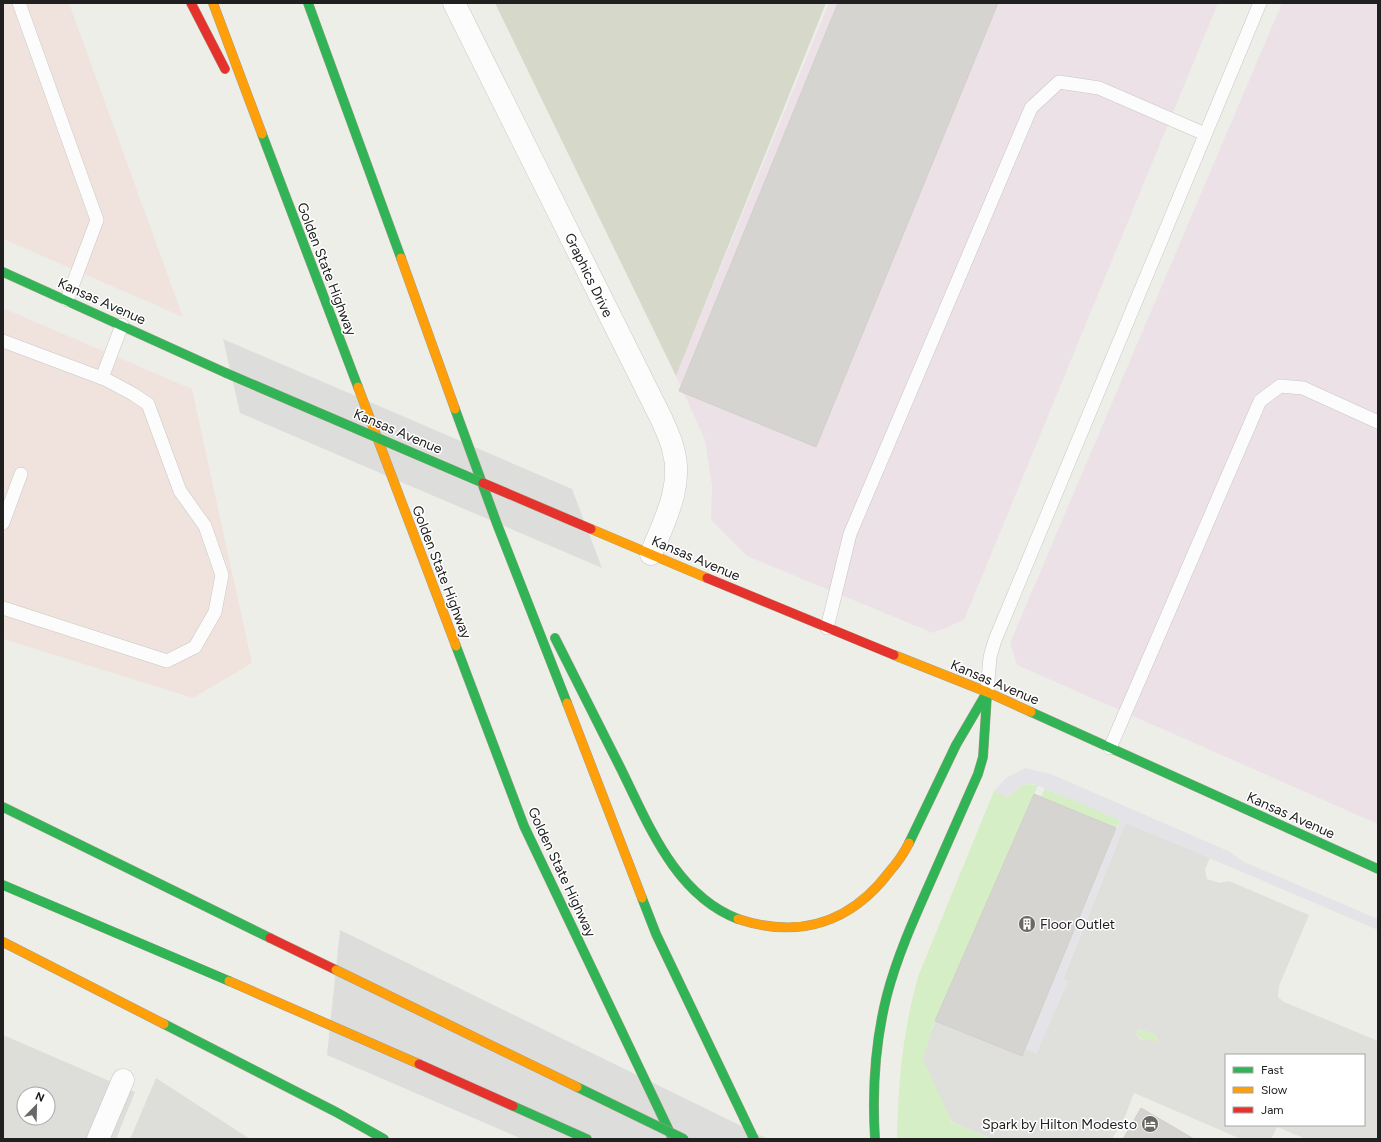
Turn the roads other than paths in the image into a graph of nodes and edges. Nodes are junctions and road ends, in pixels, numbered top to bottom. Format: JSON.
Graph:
{"nodes":[{"id":1,"x":19,"y":3,"type":"edge"},
{"id":2,"x":191,"y":3,"type":"edge"},
{"id":3,"x":213,"y":3,"type":"edge"},
{"id":4,"x":308,"y":3,"type":"edge"},
{"id":5,"x":454,"y":3,"type":"edge"},
{"id":6,"x":1260,"y":3,"type":"edge"},
{"id":7,"x":1204,"y":134,"type":"junction"},
{"id":8,"x":268,"y":153,"type":"junction"},
{"id":9,"x":3,"y":272,"type":"edge"},
{"id":10,"x":67,"y":300,"type":"junction"},
{"id":11,"x":122,"y":325,"type":"junction"},
{"id":12,"x":3,"y":341,"type":"edge"},
{"id":13,"x":102,"y":378,"type":"junction"},
{"id":14,"x":1378,"y":422,"type":"edge"},
{"id":15,"x":21,"y":474,"type":"dead end"},
{"id":16,"x":3,"y":524,"type":"edge"},
{"id":17,"x":497,"y":524,"type":"junction"},
{"id":18,"x":651,"y":554,"type":"junction"},
{"id":19,"x":3,"y":608,"type":"edge"},
{"id":20,"x":543,"y":615,"type":"dead end"},
{"id":21,"x":828,"y":628,"type":"junction"},
{"id":22,"x":550,"y":629,"type":"dead end"},
{"id":23,"x":987,"y":692,"type":"junction"},
{"id":24,"x":1110,"y":748,"type":"junction"},
{"id":25,"x":3,"y":807,"type":"edge"},
{"id":26,"x":1378,"y":869,"type":"edge"},
{"id":27,"x":3,"y":885,"type":"edge"},
{"id":28,"x":3,"y":942,"type":"edge"},
{"id":29,"x":122,"y":1080,"type":"dead end"},
{"id":30,"x":98,"y":1139,"type":"edge"},
{"id":31,"x":384,"y":1139,"type":"edge"},
{"id":32,"x":587,"y":1139,"type":"edge"},
{"id":33,"x":673,"y":1139,"type":"edge"},
{"id":34,"x":684,"y":1139,"type":"edge"},
{"id":35,"x":754,"y":1139,"type":"edge"},
{"id":36,"x":875,"y":1139,"type":"edge"}],
"edges":[{"from":1,"to":10,"type":"lane"},
{"from":2,"to":8,"type":"main road"},
{"from":3,"to":8,"type":"main road","name":"Golden State Highway"},
{"from":4,"to":17,"type":"main road"},
{"from":5,"to":18,"type":"street","name":"Graphics Drive"},
{"from":6,"to":7,"type":"lane"},
{"from":7,"to":21,"type":"lane"},
{"from":7,"to":23,"type":"lane"},
{"from":8,"to":33,"type":"main road","name":"Golden State Highway"},
{"from":9,"to":10,"type":"main road","name":"Kansas Avenue"},
{"from":10,"to":11,"type":"main road","name":"Kansas Avenue"},
{"from":11,"to":13,"type":"lane"},
{"from":11,"to":18,"type":"main road","name":"Kansas Avenue","bridge":true},
{"from":12,"to":13,"type":"lane"},
{"from":13,"to":19,"type":"lane"},
{"from":14,"to":24,"type":"lane"},
{"from":15,"to":16,"type":"lane"},
{"from":17,"to":20,"type":"main road"},
{"from":17,"to":35,"type":"main road"},
{"from":18,"to":21,"type":"main road","name":"Kansas Avenue"},
{"from":21,"to":23,"type":"main road","name":"Kansas Avenue"},
{"from":22,"to":23,"type":"main road"},
{"from":23,"to":24,"type":"main road","name":"Kansas Avenue"},
{"from":23,"to":36,"type":"main road"},
{"from":24,"to":26,"type":"main road","name":"Kansas Avenue"},
{"from":25,"to":34,"type":"main road","bridge":true},
{"from":27,"to":32,"type":"main road"},
{"from":28,"to":31,"type":"main road"},
{"from":29,"to":30,"type":"street"}]}
